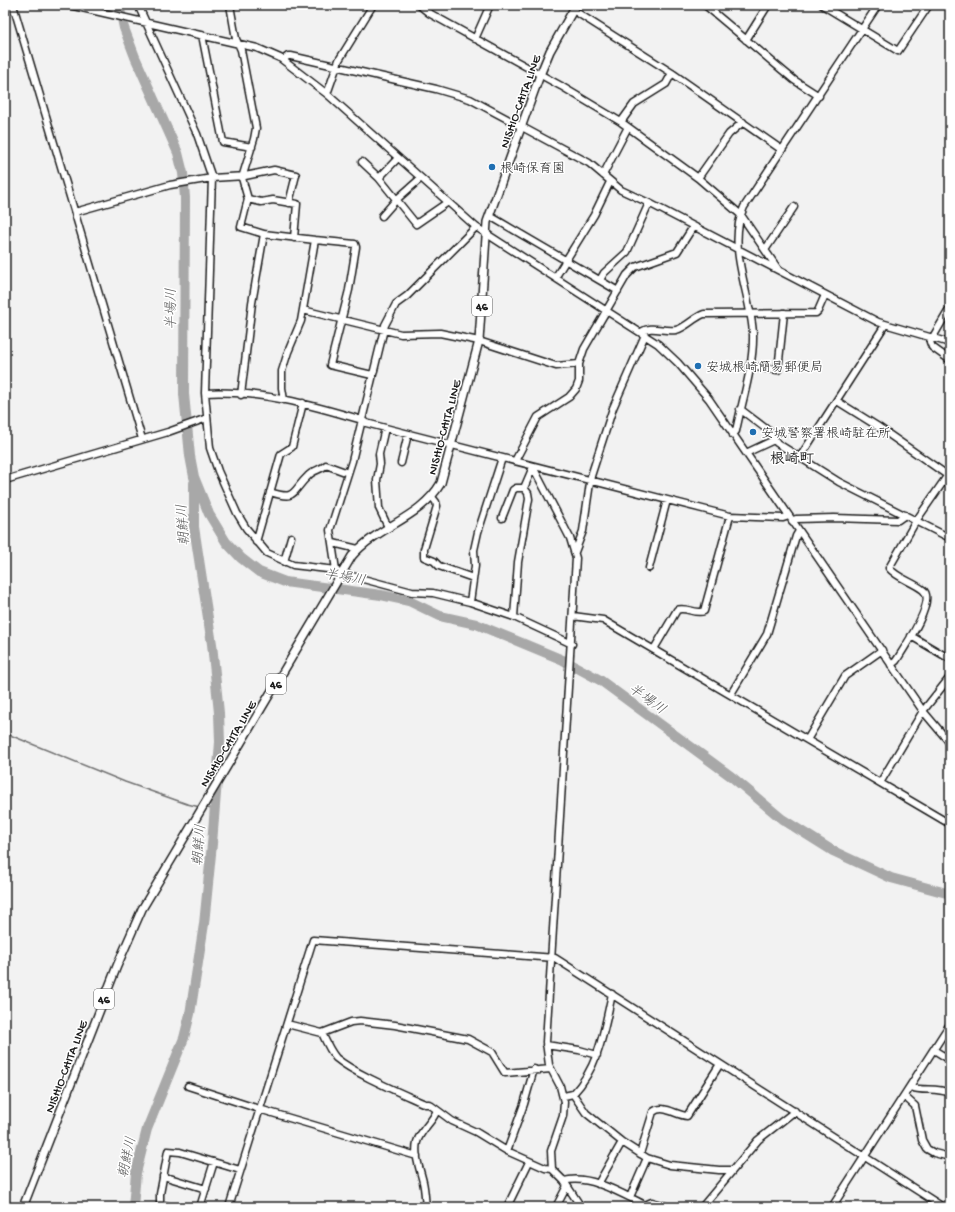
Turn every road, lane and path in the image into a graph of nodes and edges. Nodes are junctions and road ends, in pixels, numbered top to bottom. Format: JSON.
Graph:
{"nodes":[{"id":1,"x":13,"y":5,"type":"edge"},
{"id":2,"x":69,"y":5,"type":"edge"},
{"id":3,"x":138,"y":5,"type":"edge"},
{"id":4,"x":230,"y":5,"type":"edge"},
{"id":5,"x":373,"y":5,"type":"edge"},
{"id":6,"x":419,"y":5,"type":"edge"},
{"id":7,"x":490,"y":5,"type":"edge"},
{"id":8,"x":705,"y":5,"type":"edge"},
{"id":9,"x":768,"y":5,"type":"edge"},
{"id":10,"x":822,"y":5,"type":"edge"},
{"id":11,"x":878,"y":5,"type":"edge"},
{"id":12,"x":929,"y":5,"type":"edge"},
{"id":13,"x":574,"y":7,"type":"edge"},
{"id":14,"x":143,"y":22,"type":"junction"},
{"id":15,"x":862,"y":29,"type":"junction"},
{"id":16,"x":202,"y":35,"type":"junction"},
{"id":17,"x":475,"y":39,"type":"junction"},
{"id":18,"x":746,"y":40,"type":"junction"},
{"id":19,"x":238,"y":43,"type":"junction"},
{"id":20,"x":283,"y":60,"type":"junction"},
{"id":21,"x":336,"y":66,"type":"junction"},
{"id":22,"x":672,"y":73,"type":"junction"},
{"id":23,"x":540,"y":74,"type":"junction"},
{"id":24,"x":327,"y":94,"type":"junction"},
{"id":25,"x":819,"y":96,"type":"junction"},
{"id":26,"x":620,"y":122,"type":"junction"},
{"id":27,"x":743,"y":122,"type":"junction"},
{"id":28,"x":522,"y":126,"type":"junction"},
{"id":29,"x":628,"y":127,"type":"junction"},
{"id":30,"x":252,"y":147,"type":"junction"},
{"id":31,"x":782,"y":150,"type":"junction"},
{"id":32,"x":398,"y":158,"type":"junction"},
{"id":33,"x":362,"y":162,"type":"dead end"},
{"id":34,"x":603,"y":175,"type":"junction"},
{"id":35,"x":242,"y":176,"type":"junction"},
{"id":36,"x":379,"y":178,"type":"junction"},
{"id":37,"x":420,"y":178,"type":"junction"},
{"id":38,"x":698,"y":178,"type":"junction"},
{"id":39,"x":210,"y":179,"type":"junction"},
{"id":40,"x":610,"y":182,"type":"junction"},
{"id":41,"x":248,"y":199,"type":"junction"},
{"id":42,"x":396,"y":200,"type":"junction"},
{"id":43,"x":448,"y":202,"type":"junction"},
{"id":44,"x":289,"y":203,"type":"junction"},
{"id":45,"x":649,"y":203,"type":"junction"},
{"id":46,"x":794,"y":207,"type":"dead end"},
{"id":47,"x":75,"y":212,"type":"junction"},
{"id":48,"x":382,"y":216,"type":"dead end"},
{"id":49,"x":490,"y":216,"type":"junction"},
{"id":50,"x":741,"y":216,"type":"junction"},
{"id":51,"x":476,"y":227,"type":"junction"},
{"id":52,"x":693,"y":227,"type":"junction"},
{"id":53,"x":264,"y":234,"type":"junction"},
{"id":54,"x":486,"y":234,"type":"junction"},
{"id":55,"x":294,"y":238,"type":"junction"},
{"id":56,"x":315,"y":240,"type":"junction"},
{"id":57,"x":738,"y":249,"type":"junction"},
{"id":58,"x":765,"y":250,"type":"junction"},
{"id":59,"x":567,"y":260,"type":"junction"},
{"id":60,"x":779,"y":271,"type":"junction"},
{"id":61,"x":555,"y":278,"type":"junction"},
{"id":62,"x":600,"y":280,"type":"junction"},
{"id":63,"x":618,"y":291,"type":"junction"},
{"id":64,"x":825,"y":294,"type":"junction"},
{"id":65,"x":950,"y":308,"type":"edge"},
{"id":66,"x":303,"y":310,"type":"junction"},
{"id":67,"x":607,"y":310,"type":"junction"},
{"id":68,"x":750,"y":313,"type":"junction"},
{"id":69,"x":784,"y":313,"type":"junction"},
{"id":70,"x":342,"y":320,"type":"junction"},
{"id":71,"x":885,"y":324,"type":"junction"},
{"id":72,"x":383,"y":330,"type":"junction"},
{"id":73,"x":643,"y":333,"type":"junction"},
{"id":74,"x":931,"y":338,"type":"junction"},
{"id":75,"x":479,"y":341,"type":"junction"},
{"id":76,"x":950,"y":343,"type":"edge"},
{"id":77,"x":950,"y":360,"type":"edge"},
{"id":78,"x":579,"y":364,"type":"junction"},
{"id":79,"x":749,"y":366,"type":"junction"},
{"id":80,"x":372,"y":375,"type":"junction"},
{"id":81,"x":206,"y":393,"type":"junction"},
{"id":82,"x":241,"y":394,"type":"junction"},
{"id":83,"x":284,"y":400,"type":"junction"},
{"id":84,"x":836,"y":401,"type":"junction"},
{"id":85,"x":303,"y":403,"type":"junction"},
{"id":86,"x":740,"y":409,"type":"junction"},
{"id":87,"x":206,"y":419,"type":"junction"},
{"id":88,"x":362,"y":420,"type":"junction"},
{"id":89,"x":385,"y":428,"type":"junction"},
{"id":90,"x":408,"y":434,"type":"junction"},
{"id":91,"x":733,"y":435,"type":"junction"},
{"id":92,"x":142,"y":439,"type":"junction"},
{"id":93,"x":774,"y":440,"type":"junction"},
{"id":94,"x":451,"y":445,"type":"junction"},
{"id":95,"x":746,"y":453,"type":"junction"},
{"id":96,"x":800,"y":457,"type":"junction"},
{"id":97,"x":502,"y":458,"type":"junction"},
{"id":98,"x":515,"y":461,"type":"junction"},
{"id":99,"x":401,"y":463,"type":"dead end"},
{"id":100,"x":533,"y":467,"type":"junction"},
{"id":101,"x":348,"y":473,"type":"junction"},
{"id":102,"x":949,"y":475,"type":"edge"},
{"id":103,"x":5,"y":480,"type":"edge"},
{"id":104,"x":591,"y":481,"type":"junction"},
{"id":105,"x":524,"y":488,"type":"junction"},
{"id":106,"x":270,"y":492,"type":"junction"},
{"id":107,"x":432,"y":497,"type":"junction"},
{"id":108,"x":667,"y":500,"type":"junction"},
{"id":109,"x":904,"y":515,"type":"junction"},
{"id":110,"x":730,"y":516,"type":"junction"},
{"id":111,"x":502,"y":518,"type":"dead end"},
{"id":112,"x":791,"y":518,"type":"junction"},
{"id":113,"x":916,"y":521,"type":"junction"},
{"id":114,"x":388,"y":527,"type":"junction"},
{"id":115,"x":799,"y":531,"type":"junction"},
{"id":116,"x":291,"y":537,"type":"dead end"},
{"id":117,"x":950,"y":538,"type":"edge"},
{"id":118,"x":256,"y":542,"type":"junction"},
{"id":119,"x":333,"y":544,"type":"junction"},
{"id":120,"x":358,"y":549,"type":"junction"},
{"id":121,"x":574,"y":552,"type":"junction"},
{"id":122,"x":284,"y":562,"type":"junction"},
{"id":123,"x":649,"y":568,"type":"dead end"},
{"id":124,"x":339,"y":571,"type":"junction"},
{"id":125,"x":473,"y":578,"type":"junction"},
{"id":126,"x":470,"y":602,"type":"junction"},
{"id":127,"x":573,"y":616,"type":"junction"},
{"id":128,"x":514,"y":617,"type":"junction"},
{"id":129,"x":911,"y":636,"type":"junction"},
{"id":130,"x":572,"y":647,"type":"junction"},
{"id":131,"x":654,"y":649,"type":"junction"},
{"id":132,"x":882,"y":650,"type":"junction"},
{"id":133,"x":950,"y":659,"type":"edge"},
{"id":134,"x":891,"y":665,"type":"junction"},
{"id":135,"x":950,"y":677,"type":"edge"},
{"id":136,"x":731,"y":694,"type":"junction"},
{"id":137,"x":923,"y":711,"type":"junction"},
{"id":138,"x":808,"y":740,"type":"junction"},
{"id":139,"x":950,"y":743,"type":"edge"},
{"id":140,"x":880,"y":783,"type":"junction"},
{"id":141,"x":950,"y":824,"type":"edge"},
{"id":142,"x":550,"y":957,"type":"junction"},
{"id":143,"x":612,"y":994,"type":"junction"},
{"id":144,"x":287,"y":1024,"type":"junction"},
{"id":145,"x":950,"y":1024,"type":"edge"},
{"id":146,"x":322,"y":1033,"type":"junction"},
{"id":147,"x":546,"y":1045,"type":"junction"},
{"id":148,"x":934,"y":1050,"type":"junction"},
{"id":149,"x":597,"y":1055,"type":"junction"},
{"id":150,"x":950,"y":1060,"type":"edge"},
{"id":151,"x":720,"y":1064,"type":"junction"},
{"id":152,"x":534,"y":1069,"type":"junction"},
{"id":153,"x":551,"y":1069,"type":"junction"},
{"id":154,"x":188,"y":1086,"type":"dead end"},
{"id":155,"x":910,"y":1087,"type":"junction"},
{"id":156,"x":950,"y":1093,"type":"edge"},
{"id":157,"x":573,"y":1094,"type":"junction"},
{"id":158,"x":564,"y":1096,"type":"junction"},
{"id":159,"x":904,"y":1096,"type":"junction"},
{"id":160,"x":259,"y":1109,"type":"junction"},
{"id":161,"x":437,"y":1110,"type":"junction"},
{"id":162,"x":795,"y":1111,"type":"junction"},
{"id":163,"x":622,"y":1142,"type":"junction"},
{"id":164,"x":507,"y":1151,"type":"junction"},
{"id":165,"x":640,"y":1154,"type":"junction"},
{"id":166,"x":417,"y":1156,"type":"junction"},
{"id":167,"x":865,"y":1156,"type":"junction"},
{"id":168,"x":950,"y":1157,"type":"edge"},
{"id":169,"x":646,"y":1158,"type":"junction"},
{"id":170,"x":214,"y":1162,"type":"junction"},
{"id":171,"x":529,"y":1162,"type":"junction"},
{"id":172,"x":552,"y":1168,"type":"junction"},
{"id":173,"x":240,"y":1170,"type":"junction"},
{"id":174,"x":732,"y":1170,"type":"junction"},
{"id":175,"x":164,"y":1176,"type":"junction"},
{"id":176,"x":565,"y":1183,"type":"junction"},
{"id":177,"x":598,"y":1184,"type":"junction"},
{"id":178,"x":206,"y":1189,"type":"junction"},
{"id":179,"x":630,"y":1197,"type":"junction"},
{"id":180,"x":5,"y":1205,"type":"edge"},
{"id":181,"x":160,"y":1205,"type":"edge"},
{"id":182,"x":644,"y":1206,"type":"edge"},
{"id":183,"x":11,"y":1207,"type":"edge"},
{"id":184,"x":23,"y":1207,"type":"edge"},
{"id":185,"x":172,"y":1207,"type":"edge"},
{"id":186,"x":200,"y":1207,"type":"edge"},
{"id":187,"x":229,"y":1207,"type":"edge"},
{"id":188,"x":426,"y":1207,"type":"edge"},
{"id":189,"x":507,"y":1207,"type":"edge"},
{"id":190,"x":556,"y":1207,"type":"edge"},
{"id":191,"x":581,"y":1207,"type":"edge"},
{"id":192,"x":669,"y":1207,"type":"edge"},
{"id":193,"x":702,"y":1207,"type":"edge"},
{"id":194,"x":832,"y":1207,"type":"edge"},
{"id":195,"x":943,"y":1207,"type":"edge"}],
"edges":[{"from":1,"to":47,"type":"street"},
{"from":2,"to":14,"type":"street"},
{"from":3,"to":14,"type":"street"},
{"from":4,"to":19,"type":"street"},
{"from":5,"to":21,"type":"street"},
{"from":6,"to":17,"type":"street"},
{"from":7,"to":17,"type":"street"},
{"from":8,"to":18,"type":"street"},
{"from":9,"to":18,"type":"street"},
{"from":10,"to":15,"type":"street"},
{"from":11,"to":15,"type":"street"},
{"from":12,"to":15,"type":"street"},
{"from":13,"to":22,"type":"street"},
{"from":13,"to":23,"type":"main road","name":"NISHIO-CHITA LINE","number":"46"},
{"from":14,"to":16,"type":"street"},
{"from":14,"to":39,"type":"street"},
{"from":15,"to":25,"type":"street"},
{"from":16,"to":19,"type":"street"},
{"from":16,"to":30,"type":"street"},
{"from":17,"to":23,"type":"street"},
{"from":18,"to":25,"type":"street"},
{"from":19,"to":20,"type":"street"},
{"from":19,"to":30,"type":"street"},
{"from":20,"to":21,"type":"street"},
{"from":20,"to":24,"type":"street"},
{"from":21,"to":24,"type":"street"},
{"from":21,"to":28,"type":"street"},
{"from":22,"to":26,"type":"street"},
{"from":22,"to":27,"type":"street"},
{"from":23,"to":26,"type":"street"},
{"from":23,"to":28,"type":"main road","name":"NISHIO-CHITA LINE","number":"46"},
{"from":24,"to":32,"type":"street"},
{"from":25,"to":31,"type":"street"},
{"from":26,"to":29,"type":"street"},
{"from":27,"to":31,"type":"street"},
{"from":27,"to":38,"type":"street"},
{"from":28,"to":34,"type":"street"},
{"from":28,"to":49,"type":"main road","name":"NISHIO-CHITA LINE","number":"46"},
{"from":29,"to":34,"type":"street"},
{"from":29,"to":38,"type":"street"},
{"from":30,"to":35,"type":"street"},
{"from":31,"to":50,"type":"street"},
{"from":32,"to":36,"type":"street"},
{"from":32,"to":37,"type":"street"},
{"from":33,"to":36,"type":"street"},
{"from":34,"to":40,"type":"street"},
{"from":35,"to":39,"type":"street"},
{"from":35,"to":41,"type":"street"},
{"from":35,"to":44,"type":"street"},
{"from":36,"to":42,"type":"street"},
{"from":37,"to":42,"type":"street"},
{"from":37,"to":43,"type":"street"},
{"from":38,"to":50,"type":"street"},
{"from":39,"to":47,"type":"street"},
{"from":39,"to":81,"type":"street"},
{"from":40,"to":45,"type":"street"},
{"from":40,"to":59,"type":"street"},
{"from":41,"to":44,"type":"street"},
{"from":41,"to":53,"type":"street"},
{"from":42,"to":43,"type":"street"},
{"from":42,"to":48,"type":"street"},
{"from":43,"to":51,"type":"street"},
{"from":44,"to":55,"type":"street"},
{"from":45,"to":52,"type":"street"},
{"from":45,"to":62,"type":"street"},
{"from":46,"to":58,"type":"street"},
{"from":47,"to":92,"type":"street"},
{"from":49,"to":54,"type":"main road","name":"NISHIO-CHITA LINE","number":"46"},
{"from":49,"to":59,"type":"street"},
{"from":50,"to":57,"type":"street"},
{"from":50,"to":58,"type":"street"},
{"from":51,"to":54,"type":"street"},
{"from":51,"to":72,"type":"street"},
{"from":52,"to":57,"type":"street"},
{"from":52,"to":63,"type":"street"},
{"from":53,"to":55,"type":"street"},
{"from":53,"to":82,"type":"street"},
{"from":54,"to":61,"type":"street"},
{"from":54,"to":75,"type":"main road","name":"NISHIO-CHITA LINE","number":"46"},
{"from":55,"to":56,"type":"street"},
{"from":56,"to":66,"type":"street"},
{"from":56,"to":70,"type":"street"},
{"from":57,"to":60,"type":"street"},
{"from":57,"to":68,"type":"street"},
{"from":58,"to":60,"type":"street"},
{"from":59,"to":61,"type":"street"},
{"from":59,"to":62,"type":"street"},
{"from":60,"to":64,"type":"street"},
{"from":61,"to":67,"type":"street"},
{"from":62,"to":63,"type":"street"},
{"from":63,"to":67,"type":"street"},
{"from":64,"to":69,"type":"street"},
{"from":64,"to":71,"type":"street"},
{"from":65,"to":74,"type":"street"},
{"from":66,"to":70,"type":"street"},
{"from":66,"to":83,"type":"street"},
{"from":67,"to":73,"type":"street"},
{"from":67,"to":78,"type":"street"},
{"from":68,"to":69,"type":"street"},
{"from":68,"to":73,"type":"street"},
{"from":68,"to":79,"type":"street"},
{"from":69,"to":79,"type":"street"},
{"from":70,"to":72,"type":"street"},
{"from":70,"to":80,"type":"street"},
{"from":71,"to":74,"type":"street"},
{"from":71,"to":84,"type":"street"},
{"from":72,"to":75,"type":"street"},
{"from":72,"to":80,"type":"street"},
{"from":73,"to":91,"type":"street"},
{"from":73,"to":104,"type":"street"},
{"from":74,"to":76,"type":"street"},
{"from":74,"to":77,"type":"street"},
{"from":75,"to":78,"type":"street"},
{"from":75,"to":94,"type":"main road","name":"NISHIO-CHITA LINE","number":"46"},
{"from":78,"to":98,"type":"street"},
{"from":79,"to":86,"type":"street"},
{"from":80,"to":88,"type":"street"},
{"from":81,"to":82,"type":"street"},
{"from":81,"to":87,"type":"street"},
{"from":82,"to":83,"type":"street"},
{"from":83,"to":85,"type":"street"},
{"from":84,"to":96,"type":"street"},
{"from":84,"to":102,"type":"street"},
{"from":85,"to":88,"type":"street"},
{"from":85,"to":106,"type":"street"},
{"from":86,"to":91,"type":"street"},
{"from":86,"to":93,"type":"street"},
{"from":87,"to":92,"type":"street"},
{"from":87,"to":118,"type":"street"},
{"from":88,"to":89,"type":"street"},
{"from":88,"to":101,"type":"street"},
{"from":89,"to":90,"type":"street"},
{"from":89,"to":114,"type":"street"},
{"from":90,"to":94,"type":"street"},
{"from":90,"to":99,"type":"street"},
{"from":91,"to":95,"type":"street"},
{"from":92,"to":103,"type":"street"},
{"from":93,"to":95,"type":"street"},
{"from":93,"to":96,"type":"street"},
{"from":94,"to":97,"type":"street"},
{"from":94,"to":107,"type":"main road","name":"NISHIO-CHITA LINE","number":"46"},
{"from":95,"to":112,"type":"street"},
{"from":96,"to":109,"type":"street"},
{"from":97,"to":98,"type":"street"},
{"from":97,"to":125,"type":"street"},
{"from":98,"to":100,"type":"street"},
{"from":100,"to":104,"type":"street"},
{"from":100,"to":105,"type":"street"},
{"from":100,"to":121,"type":"street"},
{"from":101,"to":106,"type":"street"},
{"from":101,"to":119,"type":"street"},
{"from":102,"to":113,"type":"street"},
{"from":104,"to":108,"type":"street"},
{"from":104,"to":121,"type":"street"},
{"from":105,"to":111,"type":"street"},
{"from":105,"to":128,"type":"street"},
{"from":106,"to":118,"type":"street"},
{"from":107,"to":114,"type":"main road","name":"NISHIO-CHITA LINE","number":"46"},
{"from":107,"to":125,"type":"street"},
{"from":108,"to":110,"type":"street"},
{"from":108,"to":123,"type":"street"},
{"from":109,"to":112,"type":"street"},
{"from":109,"to":113,"type":"street"},
{"from":110,"to":112,"type":"street"},
{"from":110,"to":131,"type":"street"},
{"from":112,"to":115,"type":"street"},
{"from":113,"to":117,"type":"street"},
{"from":113,"to":129,"type":"street"},
{"from":114,"to":120,"type":"main road","name":"NISHIO-CHITA LINE","number":"46"},
{"from":115,"to":132,"type":"street"},
{"from":115,"to":136,"type":"street"},
{"from":116,"to":122,"type":"street"},
{"from":118,"to":122,"type":"street"},
{"from":119,"to":120,"type":"street"},
{"from":119,"to":124,"type":"street"},
{"from":120,"to":124,"type":"main road","name":"NISHIO-CHITA LINE","number":"46"},
{"from":121,"to":127,"type":"street"},
{"from":122,"to":124,"type":"street"},
{"from":124,"to":126,"type":"street"},
{"from":124,"to":184,"type":"main road","name":"NISHIO-CHITA LINE","number":"46"},
{"from":125,"to":126,"type":"street"},
{"from":126,"to":128,"type":"street"},
{"from":127,"to":130,"type":"street"},
{"from":127,"to":131,"type":"street"},
{"from":128,"to":130,"type":"street"},
{"from":129,"to":133,"type":"street"},
{"from":129,"to":134,"type":"street"},
{"from":130,"to":142,"type":"street"},
{"from":131,"to":136,"type":"street"},
{"from":132,"to":134,"type":"street"},
{"from":132,"to":138,"type":"street"},
{"from":134,"to":137,"type":"street"},
{"from":135,"to":137,"type":"street"},
{"from":136,"to":138,"type":"street"},
{"from":137,"to":139,"type":"street"},
{"from":137,"to":140,"type":"street"},
{"from":138,"to":140,"type":"street"},
{"from":140,"to":141,"type":"street"},
{"from":142,"to":143,"type":"street"},
{"from":142,"to":144,"type":"street"},
{"from":142,"to":147,"type":"street"},
{"from":143,"to":149,"type":"street"},
{"from":143,"to":151,"type":"street"},
{"from":144,"to":146,"type":"street"},
{"from":144,"to":160,"type":"street"},
{"from":145,"to":148,"type":"street"},
{"from":146,"to":152,"type":"street"},
{"from":146,"to":161,"type":"street"},
{"from":147,"to":149,"type":"street"},
{"from":147,"to":153,"type":"street"},
{"from":148,"to":150,"type":"street"},
{"from":148,"to":155,"type":"street"},
{"from":149,"to":157,"type":"street"},
{"from":151,"to":162,"type":"street"},
{"from":151,"to":165,"type":"street"},
{"from":152,"to":153,"type":"street"},
{"from":152,"to":164,"type":"street"},
{"from":153,"to":158,"type":"street"},
{"from":154,"to":160,"type":"street"},
{"from":155,"to":156,"type":"street"},
{"from":155,"to":159,"type":"street"},
{"from":157,"to":158,"type":"street"},
{"from":157,"to":163,"type":"street"},
{"from":158,"to":172,"type":"street"},
{"from":159,"to":167,"type":"street"},
{"from":159,"to":168,"type":"street"},
{"from":160,"to":166,"type":"street"},
{"from":160,"to":173,"type":"street"},
{"from":161,"to":164,"type":"street"},
{"from":161,"to":166,"type":"street"},
{"from":162,"to":167,"type":"street"},
{"from":162,"to":174,"type":"street"},
{"from":163,"to":165,"type":"street"},
{"from":163,"to":177,"type":"street"},
{"from":164,"to":171,"type":"street"},
{"from":165,"to":169,"type":"street"},
{"from":166,"to":188,"type":"street"},
{"from":167,"to":194,"type":"street"},
{"from":167,"to":195,"type":"street"},
{"from":169,"to":174,"type":"street"},
{"from":169,"to":179,"type":"street"},
{"from":170,"to":173,"type":"street"},
{"from":170,"to":175,"type":"street"},
{"from":170,"to":178,"type":"street"},
{"from":171,"to":172,"type":"street"},
{"from":171,"to":189,"type":"street"},
{"from":172,"to":176,"type":"street"},
{"from":173,"to":187,"type":"street"},
{"from":174,"to":193,"type":"street"},
{"from":175,"to":178,"type":"street"},
{"from":175,"to":181,"type":"street"},
{"from":176,"to":177,"type":"street"},
{"from":176,"to":190,"type":"street"},
{"from":176,"to":191,"type":"street"},
{"from":177,"to":179,"type":"street"},
{"from":178,"to":186,"type":"street"},
{"from":179,"to":182,"type":"street"},
{"from":180,"to":183,"type":"street"},
{"from":181,"to":185,"type":"street"},
{"from":182,"to":192,"type":"street"}]}
